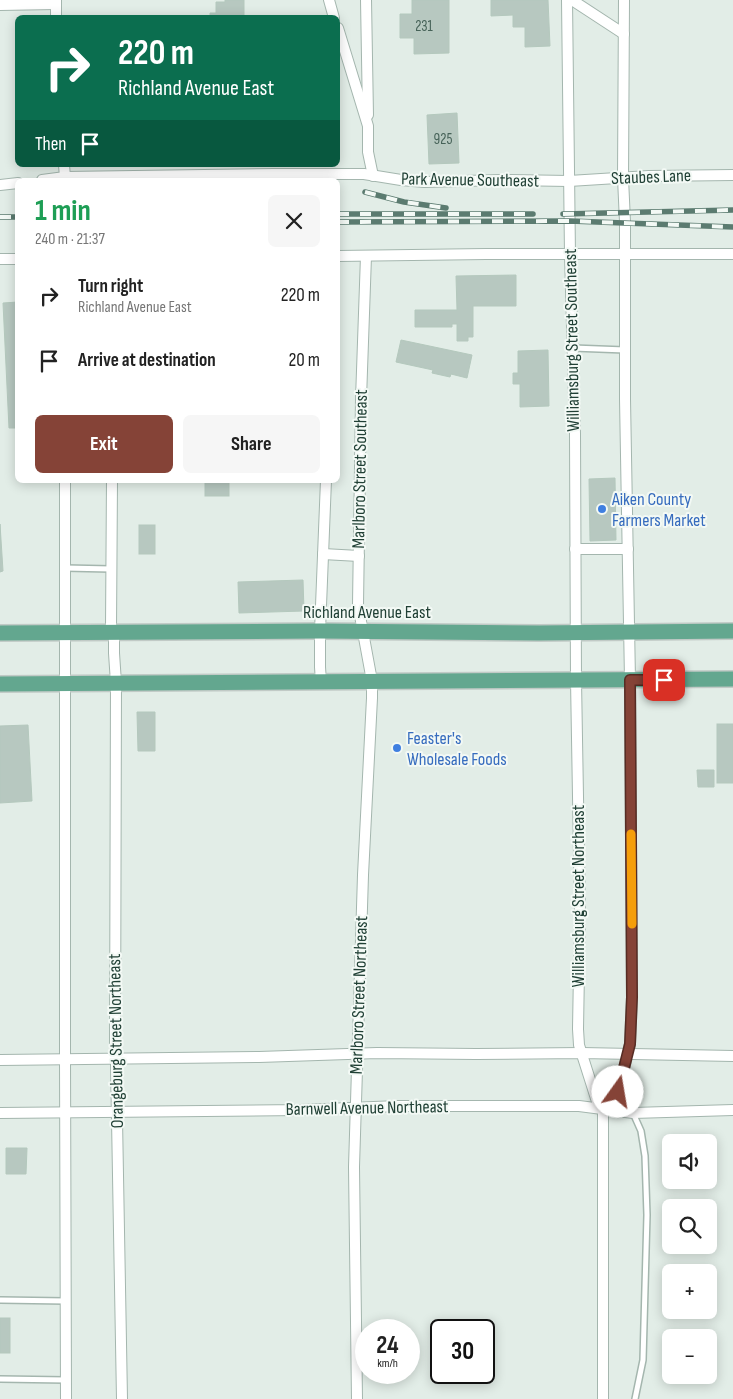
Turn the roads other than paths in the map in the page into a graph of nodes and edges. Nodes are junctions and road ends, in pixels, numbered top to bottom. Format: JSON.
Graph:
{"nodes":[{"id":1,"x":329,"y":0,"type":"edge"},
{"id":2,"x":366,"y":0,"type":"edge"},
{"id":3,"x":567,"y":0,"type":"edge"},
{"id":4,"x":572,"y":0,"type":"edge"},
{"id":5,"x":624,"y":0,"type":"edge"},
{"id":6,"x":56,"y":2,"type":"edge"},
{"id":7,"x":0,"y":5,"type":"edge"},
{"id":8,"x":56,"y":15,"type":"edge"},
{"id":9,"x":333,"y":15,"type":"edge"},
{"id":10,"x":624,"y":34,"type":"junction"},
{"id":11,"x":340,"y":35,"type":"edge"},
{"id":12,"x":368,"y":126,"type":"junction"},
{"id":13,"x":64,"y":167,"type":"edge"},
{"id":14,"x":733,"y":175,"type":"edge"},
{"id":15,"x":373,"y":176,"type":"junction"},
{"id":16,"x":65,"y":177,"type":"junction"},
{"id":17,"x":57,"y":178,"type":"edge"},
{"id":18,"x":623,"y":178,"type":"junction"},
{"id":19,"x":569,"y":181,"type":"junction"},
{"id":20,"x":15,"y":183,"type":"edge"},
{"id":21,"x":0,"y":184,"type":"edge"},
{"id":22,"x":733,"y":254,"type":"edge"},
{"id":23,"x":570,"y":255,"type":"junction"},
{"id":24,"x":625,"y":255,"type":"junction"},
{"id":25,"x":340,"y":256,"type":"edge"},
{"id":26,"x":366,"y":256,"type":"junction"},
{"id":27,"x":0,"y":259,"type":"edge"},
{"id":28,"x":15,"y":259,"type":"edge"},
{"id":29,"x":572,"y":348,"type":"junction"},
{"id":30,"x":625,"y":350,"type":"junction"},
{"id":31,"x":65,"y":483,"type":"edge"},
{"id":32,"x":112,"y":483,"type":"edge"},
{"id":33,"x":326,"y":483,"type":"edge"},
{"id":34,"x":575,"y":549,"type":"junction"},
{"id":35,"x":628,"y":549,"type":"junction"},
{"id":36,"x":323,"y":554,"type":"junction"},
{"id":37,"x":359,"y":556,"type":"junction"},
{"id":38,"x":65,"y":568,"type":"junction"},
{"id":39,"x":112,"y":569,"type":"junction"},
{"id":40,"x":320,"y":631,"type":"junction"},
{"id":41,"x":362,"y":631,"type":"junction"},
{"id":42,"x":629,"y":631,"type":"junction"},
{"id":43,"x":733,"y":631,"type":"edge"},
{"id":44,"x":0,"y":632,"type":"edge"},
{"id":45,"x":65,"y":632,"type":"junction"},
{"id":46,"x":114,"y":632,"type":"junction"},
{"id":47,"x":575,"y":632,"type":"junction"},
{"id":48,"x":733,"y":679,"type":"edge"},
{"id":49,"x":576,"y":680,"type":"junction"},
{"id":50,"x":630,"y":680,"type":"junction"},
{"id":51,"x":372,"y":681,"type":"junction"},
{"id":52,"x":321,"y":682,"type":"junction"},
{"id":53,"x":66,"y":683,"type":"junction"},
{"id":54,"x":116,"y":683,"type":"junction"},
{"id":55,"x":0,"y":684,"type":"edge"},
{"id":56,"x":582,"y":1053,"type":"junction"},
{"id":57,"x":357,"y":1054,"type":"junction"},
{"id":58,"x":627,"y":1054,"type":"junction"},
{"id":59,"x":733,"y":1056,"type":"edge"},
{"id":60,"x":115,"y":1059,"type":"junction"},
{"id":61,"x":0,"y":1060,"type":"edge"},
{"id":62,"x":64,"y":1060,"type":"junction"},
{"id":63,"x":356,"y":1107,"type":"junction"},
{"id":64,"x":601,"y":1108,"type":"junction"},
{"id":65,"x":614,"y":1108,"type":"junction"},
{"id":66,"x":733,"y":1110,"type":"edge"},
{"id":67,"x":117,"y":1112,"type":"junction"},
{"id":68,"x":0,"y":1113,"type":"edge"},
{"id":69,"x":65,"y":1113,"type":"junction"},
{"id":70,"x":633,"y":1113,"type":"junction"},
{"id":71,"x":0,"y":1300,"type":"edge"},
{"id":72,"x":66,"y":1301,"type":"junction"},
{"id":73,"x":0,"y":1379,"type":"edge"},
{"id":74,"x":66,"y":1380,"type":"junction"},
{"id":75,"x":66,"y":1399,"type":"edge"},
{"id":76,"x":122,"y":1399,"type":"edge"},
{"id":77,"x":357,"y":1399,"type":"edge"},
{"id":78,"x":603,"y":1399,"type":"edge"},
{"id":79,"x":635,"y":1399,"type":"edge"}],
"edges":[{"from":1,"to":9,"type":"street"},
{"from":2,"to":12,"type":"street"},
{"from":3,"to":19,"type":"street","name":"Williamsburg Street Southeast"},
{"from":4,"to":10,"type":"street"},
{"from":5,"to":10,"type":"street"},
{"from":6,"to":7,"type":"street"},
{"from":6,"to":8,"type":"street"},
{"from":10,"to":18,"type":"street"},
{"from":11,"to":12,"type":"street"},
{"from":12,"to":15,"type":"street"},
{"from":13,"to":16,"type":"street"},
{"from":14,"to":18,"type":"street","name":"Staubes Lane"},
{"from":15,"to":16,"type":"street","name":"Park Avenue Southeast"},
{"from":15,"to":19,"type":"street","name":"Park Avenue Southeast"},
{"from":16,"to":17,"type":"street","name":"Park Avenue Southeast"},
{"from":18,"to":19,"type":"street","name":"Staubes Lane"},
{"from":18,"to":24,"type":"street"},
{"from":19,"to":23,"type":"street","name":"Williamsburg Street Southeast"},
{"from":20,"to":21,"type":"street"},
{"from":22,"to":24,"type":"street"},
{"from":23,"to":24,"type":"street"},
{"from":23,"to":26,"type":"street"},
{"from":23,"to":29,"type":"street","name":"Williamsburg Street Southeast"},
{"from":24,"to":30,"type":"street"},
{"from":25,"to":26,"type":"street"},
{"from":26,"to":37,"type":"street","name":"Marlboro Street Southeast"},
{"from":27,"to":28,"type":"street"},
{"from":29,"to":30,"type":"lane"},
{"from":29,"to":34,"type":"street","name":"Williamsburg Street Southeast"},
{"from":30,"to":35,"type":"street"},
{"from":31,"to":38,"type":"street"},
{"from":32,"to":39,"type":"street","name":"Orangeburg Street Northeast"},
{"from":33,"to":36,"type":"street","name":"Marlboro Street Southeast"},
{"from":34,"to":35,"type":"street"},
{"from":34,"to":47,"type":"street","name":"Williamsburg Street Southeast"},
{"from":35,"to":42,"type":"street"},
{"from":36,"to":37,"type":"street"},
{"from":36,"to":40,"type":"street","name":"Marlboro Street Southeast"},
{"from":37,"to":41,"type":"street","name":"Marlboro Street Southeast"},
{"from":38,"to":39,"type":"lane"},
{"from":38,"to":45,"type":"street"},
{"from":39,"to":46,"type":"street","name":"Orangeburg Street Northeast"},
{"from":40,"to":41,"type":"main road","name":"Richland Avenue East"},
{"from":40,"to":46,"type":"main road","name":"Richland Avenue East"},
{"from":40,"to":52,"type":"street","name":"Marlboro Street Southeast"},
{"from":41,"to":47,"type":"main road","name":"Richland Avenue East"},
{"from":41,"to":51,"type":"street","name":"Marlboro Street Southeast"},
{"from":42,"to":43,"type":"main road","name":"Richland Avenue East"},
{"from":42,"to":47,"type":"main road","name":"Richland Avenue East"},
{"from":42,"to":50,"type":"street"},
{"from":44,"to":45,"type":"main road","name":"Richland Avenue East"},
{"from":45,"to":46,"type":"main road","name":"Richland Avenue East"},
{"from":45,"to":53,"type":"street"},
{"from":46,"to":54,"type":"street","name":"Orangeburg Street Northeast"},
{"from":47,"to":49,"type":"street","name":"Williamsburg Street Southeast"},
{"from":48,"to":50,"type":"main road"},
{"from":49,"to":50,"type":"main road"},
{"from":49,"to":51,"type":"main road"},
{"from":49,"to":56,"type":"street","name":"Williamsburg Street Northeast"},
{"from":50,"to":58,"type":"street"},
{"from":51,"to":52,"type":"main road"},
{"from":51,"to":57,"type":"street","name":"Marlboro Street Northeast"},
{"from":52,"to":54,"type":"main road"},
{"from":53,"to":54,"type":"main road"},
{"from":53,"to":55,"type":"main road"},
{"from":53,"to":62,"type":"street"},
{"from":54,"to":60,"type":"street","name":"Orangeburg Street Northeast"},
{"from":56,"to":57,"type":"street"},
{"from":56,"to":58,"type":"street"},
{"from":56,"to":64,"type":"street","name":"Williamsburg Street Northeast"},
{"from":57,"to":60,"type":"street"},
{"from":57,"to":63,"type":"street","name":"Marlboro Street Northeast"},
{"from":58,"to":59,"type":"street"},
{"from":58,"to":65,"type":"street"},
{"from":60,"to":62,"type":"street"},
{"from":60,"to":67,"type":"street","name":"Orangeburg Street Northeast"},
{"from":61,"to":62,"type":"street"},
{"from":62,"to":69,"type":"street"},
{"from":63,"to":64,"type":"street","name":"Barnwell Avenue Northeast"},
{"from":63,"to":67,"type":"street","name":"Barnwell Avenue Northeast"},
{"from":63,"to":77,"type":"street","name":"Marlboro Street Northeast"},
{"from":64,"to":65,"type":"street","name":"Barnwell Avenue Northeast"},
{"from":64,"to":78,"type":"street","name":"Williamsburg Street Northeast"},
{"from":65,"to":70,"type":"street","name":"Barnwell Avenue Northeast"},
{"from":66,"to":70,"type":"street","name":"Barnwell Avenue Northeast"},
{"from":67,"to":69,"type":"street","name":"Barnwell Avenue Northeast"},
{"from":67,"to":76,"type":"street","name":"Orangeburg Street Northeast"},
{"from":68,"to":69,"type":"street","name":"Barnwell Avenue Northeast"},
{"from":69,"to":72,"type":"street"},
{"from":70,"to":79,"type":"lane"},
{"from":71,"to":72,"type":"lane"},
{"from":72,"to":74,"type":"street"},
{"from":73,"to":74,"type":"lane"},
{"from":74,"to":75,"type":"street"}]}
